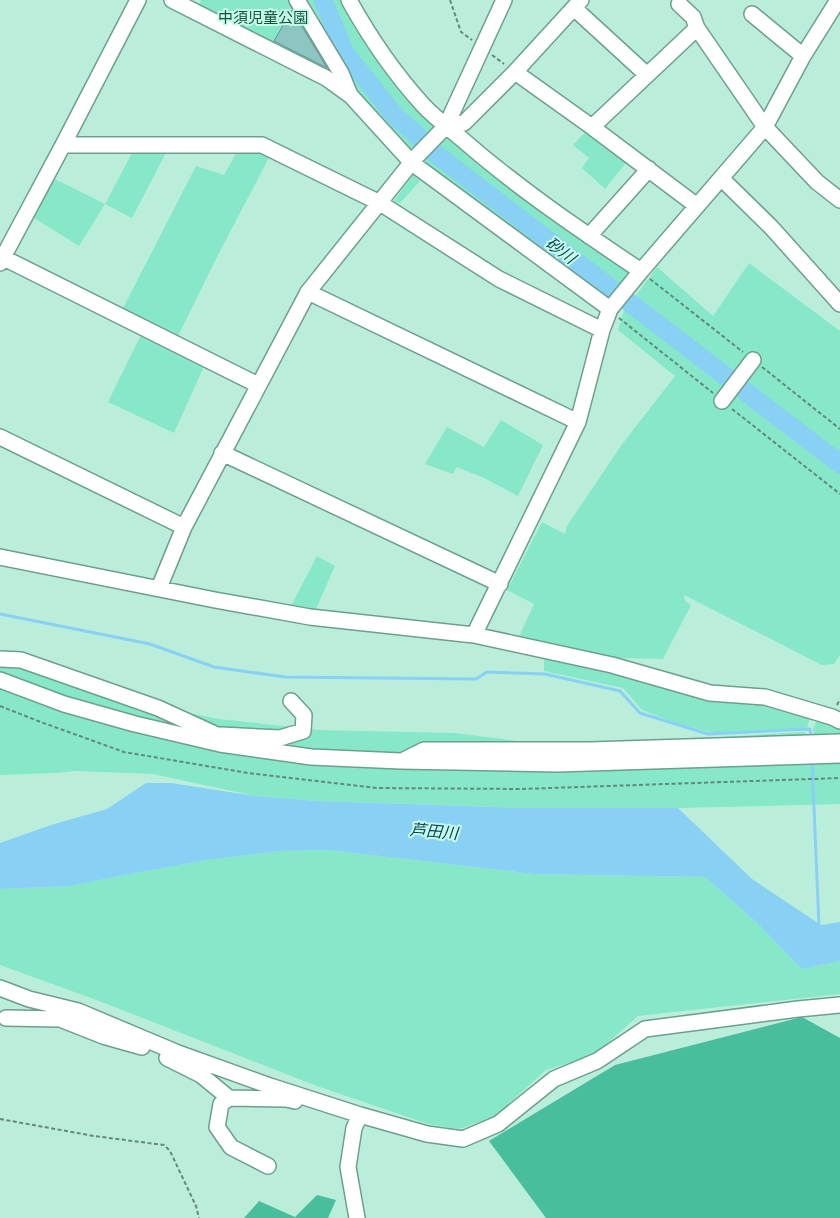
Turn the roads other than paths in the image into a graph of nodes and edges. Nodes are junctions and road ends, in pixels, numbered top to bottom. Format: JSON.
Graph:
{"nodes":[{"id":1,"x":138,"y":0,"type":"edge"},
{"id":2,"x":172,"y":0,"type":"edge"},
{"id":3,"x":297,"y":0,"type":"edge"},
{"id":4,"x":349,"y":0,"type":"edge"},
{"id":5,"x":504,"y":0,"type":"edge"},
{"id":6,"x":838,"y":0,"type":"edge"},
{"id":7,"x":577,"y":4,"type":"edge"},
{"id":8,"x":679,"y":4,"type":"dead end"},
{"id":9,"x":752,"y":14,"type":"dead end"},
{"id":10,"x":697,"y":28,"type":"junction"},
{"id":11,"x":802,"y":56,"type":"junction"},
{"id":12,"x":515,"y":72,"type":"junction"},
{"id":13,"x":647,"y":75,"type":"junction"},
{"id":14,"x":351,"y":96,"type":"junction"},
{"id":15,"x":446,"y":126,"type":"junction"},
{"id":16,"x":592,"y":127,"type":"junction"},
{"id":17,"x":765,"y":127,"type":"junction"},
{"id":18,"x":63,"y":146,"type":"junction"},
{"id":19,"x":414,"y":160,"type":"junction"},
{"id":20,"x":649,"y":169,"type":"junction"},
{"id":21,"x":721,"y":178,"type":"junction"},
{"id":22,"x":840,"y":200,"type":"edge"},
{"id":23,"x":380,"y":203,"type":"junction"},
{"id":24,"x":697,"y":206,"type":"junction"},
{"id":25,"x":589,"y":236,"type":"junction"},
{"id":26,"x":1,"y":258,"type":"edge"},
{"id":27,"x":640,"y":271,"type":"junction"},
{"id":28,"x":308,"y":292,"type":"junction"},
{"id":29,"x":840,"y":304,"type":"edge"},
{"id":30,"x":610,"y":309,"type":"junction"},
{"id":31,"x":602,"y":330,"type":"junction"},
{"id":32,"x":753,"y":360,"type":"road end"},
{"id":33,"x":258,"y":386,"type":"junction"},
{"id":34,"x":722,"y":401,"type":"dead end"},
{"id":35,"x":578,"y":422,"type":"junction"},
{"id":36,"x":0,"y":437,"type":"edge"},
{"id":37,"x":222,"y":453,"type":"junction"},
{"id":38,"x":184,"y":527,"type":"junction"},
{"id":39,"x":0,"y":556,"type":"edge"},
{"id":40,"x":500,"y":584,"type":"junction"},
{"id":41,"x":159,"y":588,"type":"junction"},
{"id":42,"x":474,"y":636,"type":"junction"},
{"id":43,"x":0,"y":660,"type":"edge"},
{"id":44,"x":0,"y":680,"type":"edge"},
{"id":45,"x":291,"y":702,"type":"dead end"},
{"id":46,"x":840,"y":721,"type":"edge"},
{"id":47,"x":218,"y":739,"type":"junction"},
{"id":48,"x":840,"y":742,"type":"edge"},
{"id":49,"x":840,"y":754,"type":"edge"},
{"id":50,"x":401,"y":761,"type":"junction"},
{"id":51,"x":0,"y":988,"type":"edge"},
{"id":52,"x":45,"y":1003,"type":"junction"},
{"id":53,"x":840,"y":1005,"type":"edge"},
{"id":54,"x":3,"y":1020,"type":"edge"},
{"id":55,"x":150,"y":1046,"type":"junction"},
{"id":56,"x":229,"y":1098,"type":"junction"},
{"id":57,"x":310,"y":1099,"type":"junction"},
{"id":58,"x":360,"y":1115,"type":"junction"},
{"id":59,"x":268,"y":1166,"type":"dead end"},
{"id":60,"x":357,"y":1218,"type":"edge"}],
"edges":[{"from":1,"to":18,"type":"street"},
{"from":2,"to":14,"type":"street"},
{"from":3,"to":14,"type":"street"},
{"from":4,"to":15,"type":"street"},
{"from":5,"to":15,"type":"street"},
{"from":6,"to":11,"type":"street"},
{"from":7,"to":12,"type":"street"},
{"from":7,"to":13,"type":"street"},
{"from":8,"to":10,"type":"street"},
{"from":9,"to":11,"type":"street"},
{"from":10,"to":13,"type":"street"},
{"from":10,"to":17,"type":"street"},
{"from":11,"to":17,"type":"street"},
{"from":12,"to":15,"type":"street"},
{"from":12,"to":16,"type":"street"},
{"from":13,"to":16,"type":"street"},
{"from":14,"to":19,"type":"street"},
{"from":15,"to":19,"type":"street"},
{"from":15,"to":25,"type":"street"},
{"from":16,"to":20,"type":"street"},
{"from":17,"to":21,"type":"street"},
{"from":17,"to":22,"type":"street"},
{"from":18,"to":23,"type":"street"},
{"from":18,"to":26,"type":"street"},
{"from":19,"to":23,"type":"street"},
{"from":19,"to":30,"type":"street"},
{"from":20,"to":24,"type":"street"},
{"from":20,"to":25,"type":"street"},
{"from":21,"to":24,"type":"street"},
{"from":21,"to":29,"type":"street"},
{"from":23,"to":28,"type":"street"},
{"from":23,"to":31,"type":"street"},
{"from":24,"to":27,"type":"street"},
{"from":25,"to":27,"type":"street"},
{"from":26,"to":33,"type":"street"},
{"from":27,"to":30,"type":"street"},
{"from":28,"to":33,"type":"street"},
{"from":28,"to":35,"type":"street"},
{"from":30,"to":31,"type":"street"},
{"from":31,"to":35,"type":"street"},
{"from":32,"to":34,"type":"street"},
{"from":33,"to":37,"type":"street"},
{"from":35,"to":40,"type":"street"},
{"from":36,"to":38,"type":"street"},
{"from":37,"to":38,"type":"street"},
{"from":37,"to":40,"type":"street"},
{"from":38,"to":41,"type":"street"},
{"from":39,"to":41,"type":"street"},
{"from":40,"to":42,"type":"street"},
{"from":41,"to":42,"type":"street"},
{"from":42,"to":46,"type":"street"},
{"from":43,"to":47,"type":"street"},
{"from":44,"to":47,"type":"street"},
{"from":45,"to":47,"type":"street"},
{"from":47,"to":50,"type":"street"},
{"from":48,"to":50,"type":"street"},
{"from":49,"to":50,"type":"street"},
{"from":51,"to":52,"type":"street"},
{"from":52,"to":54,"type":"street"},
{"from":52,"to":55,"type":"street"},
{"from":53,"to":58,"type":"street"},
{"from":54,"to":55,"type":"street"},
{"from":55,"to":56,"type":"street"},
{"from":55,"to":57,"type":"street"},
{"from":56,"to":57,"type":"street"},
{"from":56,"to":59,"type":"street"},
{"from":57,"to":58,"type":"street"},
{"from":58,"to":60,"type":"street"}]}
